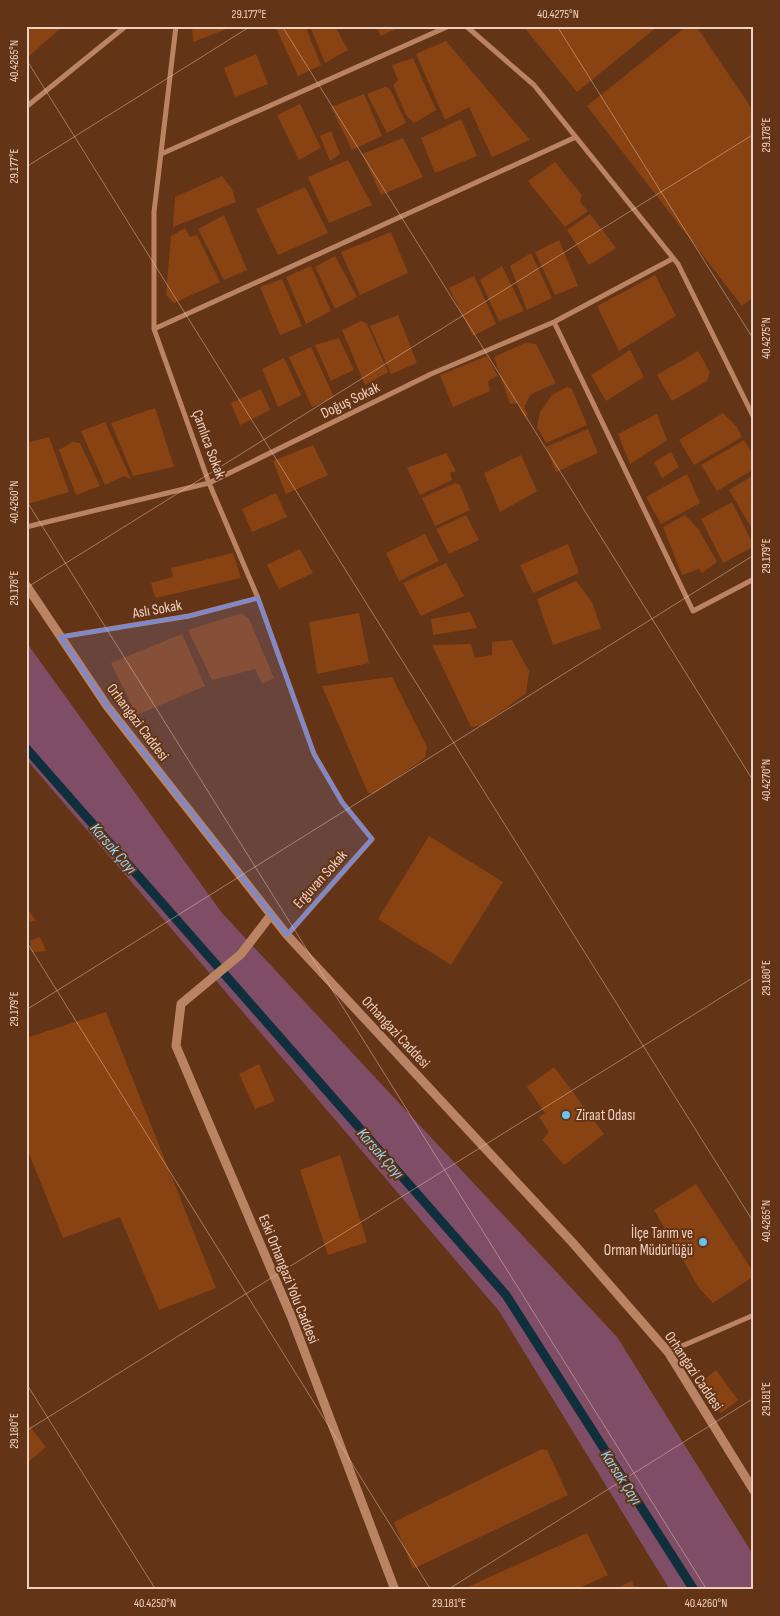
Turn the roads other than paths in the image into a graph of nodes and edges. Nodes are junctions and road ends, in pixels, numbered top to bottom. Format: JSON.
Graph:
{"nodes":[{"id":1,"x":126,"y":26,"type":"edge"},
{"id":2,"x":176,"y":26,"type":"edge"},
{"id":3,"x":449,"y":26,"type":"edge"},
{"id":4,"x":466,"y":26,"type":"edge"},
{"id":5,"x":26,"y":107,"type":"edge"},
{"id":6,"x":576,"y":137,"type":"junction"},
{"id":7,"x":161,"y":154,"type":"junction"},
{"id":8,"x":672,"y":259,"type":"junction"},
{"id":9,"x":554,"y":322,"type":"junction"},
{"id":10,"x":154,"y":329,"type":"junction"},
{"id":11,"x":754,"y":418,"type":"edge"},
{"id":12,"x":209,"y":483,"type":"junction"},
{"id":13,"x":26,"y":526,"type":"edge"},
{"id":14,"x":754,"y":579,"type":"edge"},
{"id":15,"x":26,"y":585,"type":"edge"},
{"id":16,"x":258,"y":598,"type":"junction"},
{"id":17,"x":60,"y":637,"type":"junction"},
{"id":18,"x":372,"y":839,"type":"joint"},
{"id":19,"x":271,"y":915,"type":"junction"},
{"id":20,"x":287,"y":935,"type":"junction"},
{"id":21,"x":754,"y":1314,"type":"edge"},
{"id":22,"x":668,"y":1352,"type":"junction"},
{"id":23,"x":754,"y":1491,"type":"edge"},
{"id":24,"x":395,"y":1590,"type":"edge"}],
"edges":[{"from":1,"to":5,"type":"street"},
{"from":2,"to":7,"type":"street","name":"Çamlıca Sokak"},
{"from":3,"to":7,"type":"street"},
{"from":4,"to":6,"type":"street"},
{"from":6,"to":8,"type":"street"},
{"from":6,"to":10,"type":"street"},
{"from":7,"to":10,"type":"street","name":"Çamlıca Sokak"},
{"from":8,"to":9,"type":"street","name":"Doğuş Sokak"},
{"from":8,"to":11,"type":"street"},
{"from":9,"to":12,"type":"street","name":"Doğuş Sokak"},
{"from":9,"to":14,"type":"street"},
{"from":10,"to":12,"type":"street","name":"Çamlıca Sokak"},
{"from":12,"to":13,"type":"street","name":"Doğuş Sokak"},
{"from":12,"to":16,"type":"street","name":"Çamlıca Sokak"},
{"from":15,"to":17,"type":"street","name":"Orhangazi Caddesi"},
{"from":16,"to":17,"type":"street","name":"Aslı Sokak"},
{"from":16,"to":18,"type":"street","name":"Çamlıca Sokak"},
{"from":17,"to":19,"type":"street","name":"Orhangazi Caddesi"},
{"from":18,"to":20,"type":"street","name":"Erguvan Sokak"},
{"from":19,"to":20,"type":"street","name":"Orhangazi Caddesi"},
{"from":19,"to":24,"type":"street","name":"Eski Orhangazi Yolu Caddesi"},
{"from":20,"to":22,"type":"street","name":"Orhangazi Caddesi"},
{"from":21,"to":22,"type":"street"},
{"from":22,"to":23,"type":"street","name":"Orhangazi Caddesi"}]}
